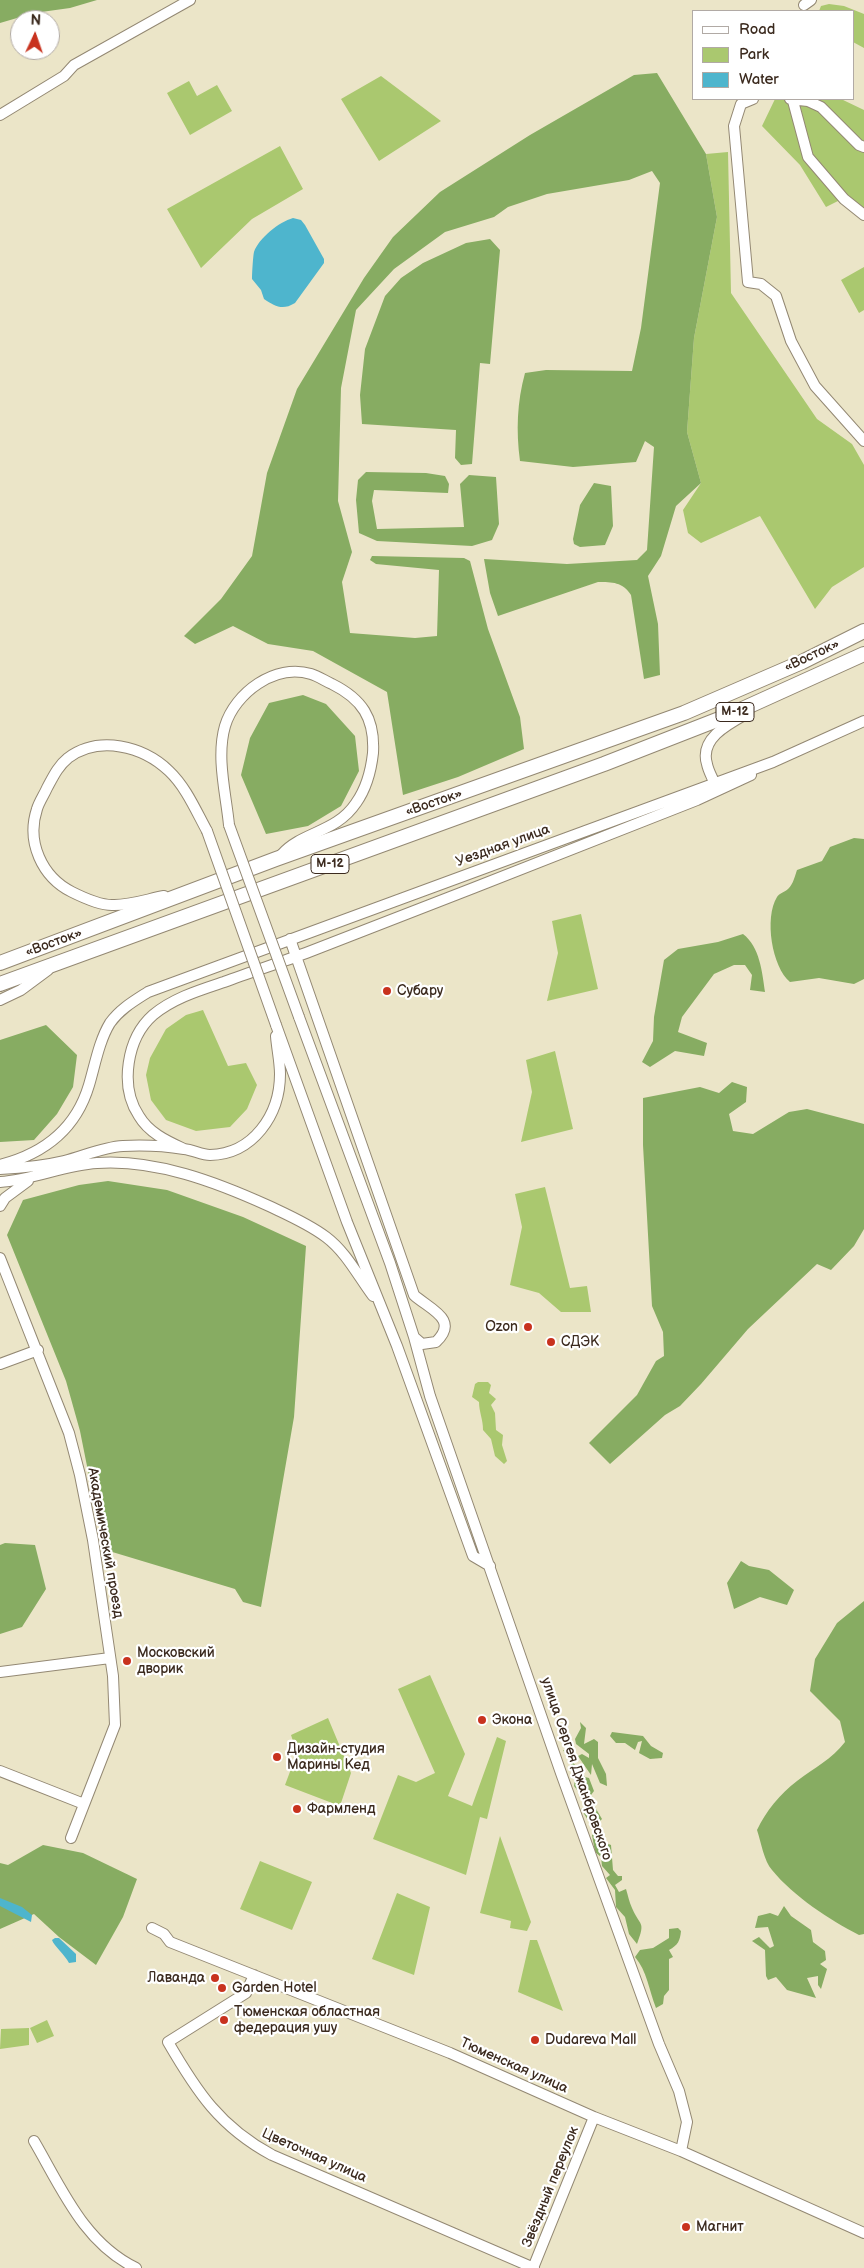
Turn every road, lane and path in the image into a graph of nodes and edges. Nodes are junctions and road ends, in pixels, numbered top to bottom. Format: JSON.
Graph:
{"nodes":[{"id":1,"x":190,"y":0,"type":"edge"},
{"id":2,"x":751,"y":100,"type":"edge"},
{"id":3,"x":792,"y":100,"type":"edge"},
{"id":4,"x":0,"y":115,"type":"edge"},
{"id":5,"x":864,"y":147,"type":"edge"},
{"id":6,"x":864,"y":215,"type":"edge"},
{"id":7,"x":864,"y":441,"type":"edge"},
{"id":8,"x":864,"y":631,"type":"edge"},
{"id":9,"x":864,"y":654,"type":"edge"},
{"id":10,"x":793,"y":687,"type":"junction"},
{"id":11,"x":864,"y":721,"type":"edge"},
{"id":12,"x":716,"y":786,"type":"junction"},
{"id":13,"x":276,"y":859,"type":"junction"},
{"id":14,"x":189,"y":892,"type":"junction"},
{"id":15,"x":290,"y":939,"type":"junction"},
{"id":16,"x":296,"y":956,"type":"junction"},
{"id":17,"x":0,"y":963,"type":"edge"},
{"id":18,"x":57,"y":964,"type":"junction"},
{"id":19,"x":0,"y":984,"type":"edge"},
{"id":20,"x":0,"y":1000,"type":"edge"},
{"id":21,"x":276,"y":1025,"type":"junction"},
{"id":22,"x":184,"y":1149,"type":"junction"},
{"id":23,"x":66,"y":1161,"type":"junction"},
{"id":24,"x":0,"y":1165,"type":"edge"},
{"id":25,"x":0,"y":1169,"type":"edge"},
{"id":26,"x":37,"y":1176,"type":"junction"},
{"id":27,"x":0,"y":1182,"type":"edge"},
{"id":28,"x":0,"y":1206,"type":"edge"},
{"id":29,"x":0,"y":1258,"type":"edge"},
{"id":30,"x":382,"y":1309,"type":"junction"},
{"id":31,"x":414,"y":1337,"type":"junction"},
{"id":32,"x":429,"y":1344,"type":"junction"},
{"id":33,"x":38,"y":1350,"type":"junction"},
{"id":34,"x":0,"y":1364,"type":"edge"},
{"id":35,"x":423,"y":1370,"type":"junction"},
{"id":36,"x":490,"y":1566,"type":"junction"},
{"id":37,"x":110,"y":1658,"type":"junction"},
{"id":38,"x":0,"y":1672,"type":"edge"},
{"id":39,"x":0,"y":1771,"type":"edge"},
{"id":40,"x":84,"y":1804,"type":"junction"},
{"id":41,"x":72,"y":1838,"type":"dead end"},
{"id":42,"x":152,"y":1928,"type":"dead end"},
{"id":43,"x":254,"y":1975,"type":"junction"},
{"id":44,"x":594,"y":2117,"type":"junction"},
{"id":45,"x":34,"y":2142,"type":"dead end"},
{"id":46,"x":681,"y":2151,"type":"junction"},
{"id":47,"x":864,"y":2234,"type":"edge"},
{"id":48,"x":136,"y":2268,"type":"edge"},
{"id":49,"x":533,"y":2268,"type":"edge"}],
"edges":[{"from":1,"to":4,"type":"street"},
{"from":2,"to":7,"type":"street"},
{"from":3,"to":5,"type":"street"},
{"from":3,"to":6,"type":"street"},
{"from":8,"to":13,"type":"highway","name":"«Восток»","number":"М-12"},
{"from":9,"to":10,"type":"highway","name":"«Восток»","number":"М-12"},
{"from":10,"to":12,"type":"street"},
{"from":10,"to":18,"type":"highway","name":"«Восток»","number":"М-12"},
{"from":11,"to":12,"type":"street","name":"Уездная улица"},
{"from":12,"to":15,"type":"street","name":"Уездная улица"},
{"from":12,"to":16,"type":"street","name":"Уездная улица"},
{"from":13,"to":14,"type":"highway","name":"«Восток»","number":"М-12"},
{"from":13,"to":31,"type":"street","name":"улица Сергея Джанбровского","bridge":true},
{"from":14,"to":17,"type":"highway","name":"«Восток»","number":"М-12"},
{"from":14,"to":21,"type":"street","bridge":true},
{"from":15,"to":16,"type":"street"},
{"from":15,"to":24,"type":"street","name":"Уездная улица"},
{"from":16,"to":22,"type":"street","name":"Уездная улица"},
{"from":16,"to":32,"type":"street"},
{"from":18,"to":19,"type":"highway","name":"«Восток»"},
{"from":18,"to":20,"type":"street"},
{"from":21,"to":22,"type":"street"},
{"from":21,"to":30,"type":"street"},
{"from":22,"to":23,"type":"street"},
{"from":23,"to":25,"type":"street"},
{"from":23,"to":26,"type":"street"},
{"from":26,"to":27,"type":"street"},
{"from":26,"to":28,"type":"street"},
{"from":26,"to":30,"type":"street"},
{"from":29,"to":33,"type":"street","name":"Академический проезд"},
{"from":30,"to":36,"type":"street"},
{"from":31,"to":32,"type":"street"},
{"from":31,"to":35,"type":"street","name":"улица Сергея Джанбровского"},
{"from":32,"to":35,"type":"street"},
{"from":33,"to":34,"type":"street"},
{"from":33,"to":37,"type":"street","name":"Академический проезд"},
{"from":35,"to":36,"type":"street","name":"улица Сергея Джанбровского"},
{"from":36,"to":46,"type":"street","name":"улица Сергея Джанбровского"},
{"from":37,"to":38,"type":"street"},
{"from":37,"to":40,"type":"street","name":"Академический проезд"},
{"from":39,"to":40,"type":"street"},
{"from":40,"to":41,"type":"street","name":"Академический проезд"},
{"from":42,"to":43,"type":"street","name":"Тюменская улица"},
{"from":43,"to":44,"type":"street","name":"Тюменская улица"},
{"from":43,"to":49,"type":"street","name":"Цветочная улица"},
{"from":44,"to":46,"type":"street","name":"Тюменская улица"},
{"from":44,"to":49,"type":"street","name":"Звёздный переулок"},
{"from":45,"to":48,"type":"street"},
{"from":46,"to":47,"type":"street","name":"Тюменская улица"}]}
